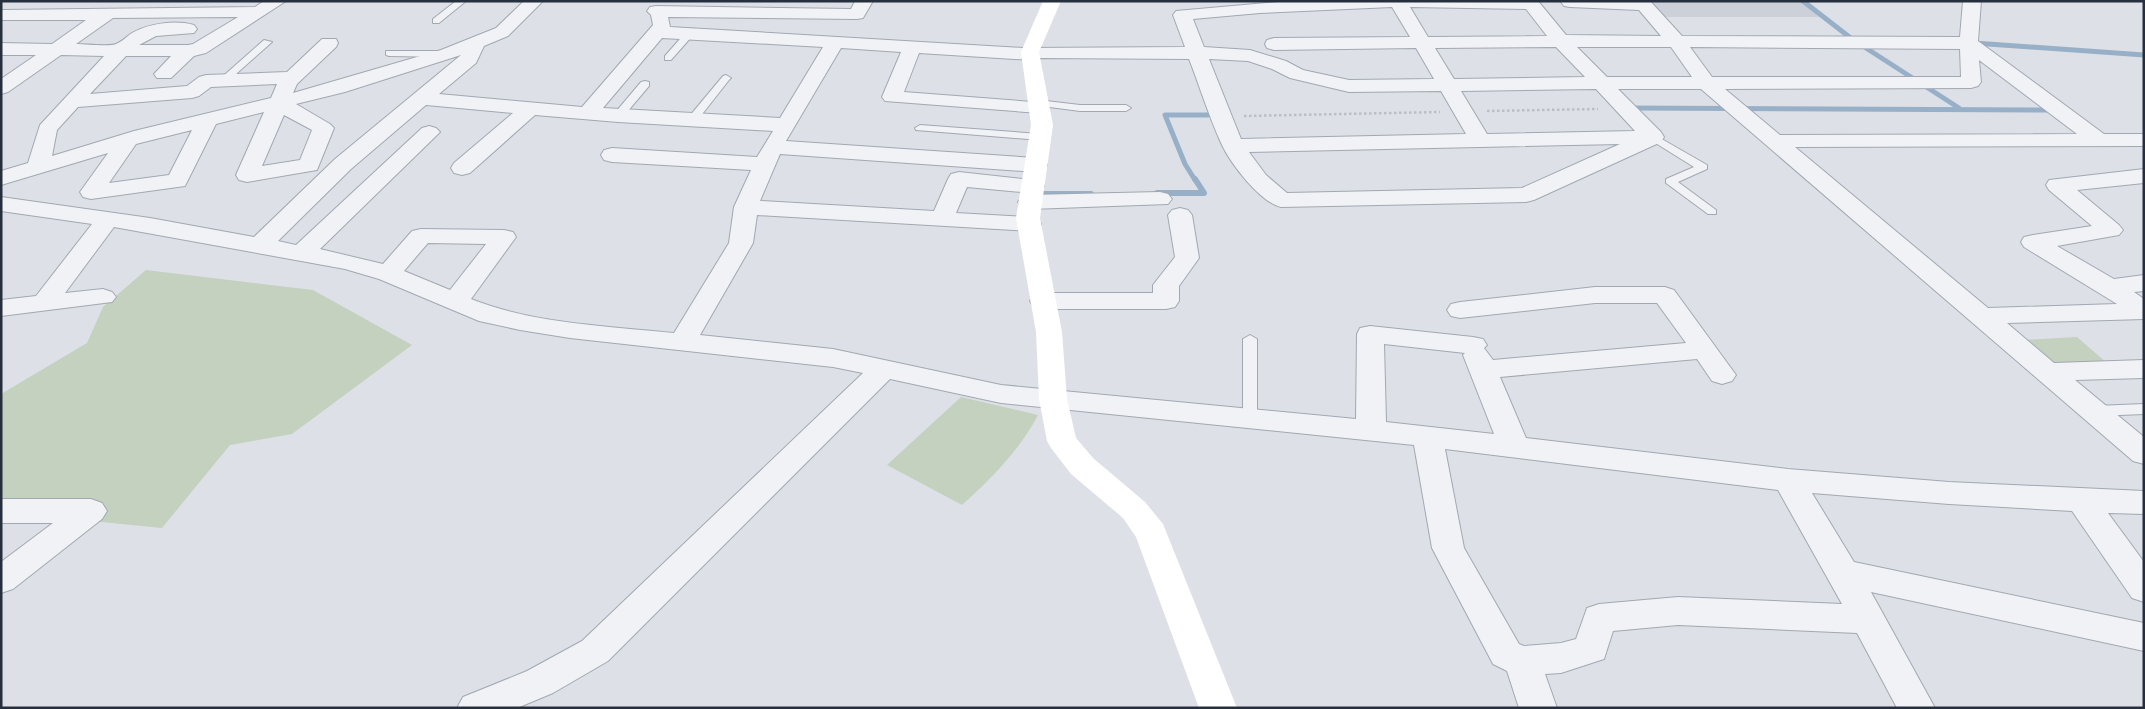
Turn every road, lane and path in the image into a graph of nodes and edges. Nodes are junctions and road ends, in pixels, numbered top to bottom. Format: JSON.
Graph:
{"nodes":[{"id":1,"x":127,"y":1,"type":"edge"},
{"id":2,"x":277,"y":1,"type":"edge"},
{"id":3,"x":462,"y":1,"type":"edge"},
{"id":4,"x":534,"y":1,"type":"edge"},
{"id":5,"x":864,"y":1,"type":"edge"},
{"id":6,"x":1052,"y":1,"type":"edge"},
{"id":7,"x":1398,"y":1,"type":"edge"},
{"id":8,"x":1972,"y":1,"type":"edge"},
{"id":9,"x":1374,"y":2,"type":"edge"},
{"id":10,"x":1570,"y":2,"type":"edge"},
{"id":11,"x":1310,"y":3,"type":"edge"},
{"id":12,"x":1642,"y":3,"type":"edge"},
{"id":13,"x":654,"y":6,"type":"edge"},
{"id":14,"x":1260,"y":8,"type":"junction"},
{"id":15,"x":259,"y":12,"type":"junction"},
{"id":16,"x":107,"y":14,"type":"junction"},
{"id":17,"x":1,"y":15,"type":"edge"},
{"id":18,"x":436,"y":21,"type":"dead end"},
{"id":19,"x":233,"y":28,"type":"junction"},
{"id":20,"x":658,"y":32,"type":"junction"},
{"id":21,"x":689,"y":34,"type":"junction"},
{"id":22,"x":1,"y":35,"type":"edge"},
{"id":23,"x":74,"y":37,"type":"junction"},
{"id":24,"x":1561,"y":41,"type":"junction"},
{"id":25,"x":267,"y":42,"type":"dead end"},
{"id":26,"x":1677,"y":42,"type":"junction"},
{"id":27,"x":476,"y":43,"type":"junction"},
{"id":28,"x":835,"y":43,"type":"junction"},
{"id":29,"x":1421,"y":43,"type":"junction"},
{"id":30,"x":1969,"y":43,"type":"junction"},
{"id":31,"x":329,"y":44,"type":"dead end"},
{"id":32,"x":1274,"y":44,"type":"junction"},
{"id":33,"x":1,"y":48,"type":"edge"},
{"id":34,"x":912,"y":48,"type":"junction"},
{"id":35,"x":56,"y":50,"type":"junction"},
{"id":36,"x":122,"y":50,"type":"junction"},
{"id":37,"x":188,"y":51,"type":"junction"},
{"id":38,"x":1196,"y":51,"type":"junction"},
{"id":39,"x":389,"y":52,"type":"dead end"},
{"id":40,"x":1030,"y":53,"type":"junction"},
{"id":41,"x":448,"y":54,"type":"junction"},
{"id":42,"x":668,"y":58,"type":"dead end"},
{"id":43,"x":1283,"y":67,"type":"junction"},
{"id":44,"x":20,"y":74,"type":"junction"},
{"id":45,"x":164,"y":74,"type":"dead end"},
{"id":46,"x":1,"y":78,"type":"edge"},
{"id":47,"x":292,"y":78,"type":"junction"},
{"id":48,"x":726,"y":78,"type":"dead end"},
{"id":49,"x":224,"y":80,"type":"junction"},
{"id":50,"x":1971,"y":82,"type":"junction"},
{"id":51,"x":1601,"y":83,"type":"junction"},
{"id":52,"x":2020,"y":83,"type":"junction"},
{"id":53,"x":645,"y":84,"type":"dead end"},
{"id":54,"x":1446,"y":84,"type":"junction"},
{"id":55,"x":1707,"y":84,"type":"junction"},
{"id":56,"x":1,"y":88,"type":"edge"},
{"id":57,"x":421,"y":99,"type":"junction"},
{"id":58,"x":72,"y":101,"type":"junction"},
{"id":59,"x":278,"y":103,"type":"junction"},
{"id":60,"x":1039,"y":105,"type":"junction"},
{"id":61,"x":531,"y":108,"type":"junction"},
{"id":62,"x":1126,"y":108,"type":"dead end"},
{"id":63,"x":1626,"y":108,"type":"junction"},
{"id":64,"x":1462,"y":112,"type":"junction"},
{"id":65,"x":588,"y":113,"type":"junction"},
{"id":66,"x":618,"y":116,"type":"junction"},
{"id":67,"x":1221,"y":116,"type":"junction"},
{"id":68,"x":208,"y":120,"type":"junction"},
{"id":69,"x":692,"y":120,"type":"junction"},
{"id":70,"x":787,"y":125,"type":"junction"},
{"id":71,"x":920,"y":128,"type":"dead end"},
{"id":72,"x":429,"y":132,"type":"dead end"},
{"id":73,"x":1040,"y":136,"type":"junction"},
{"id":74,"x":1653,"y":137,"type":"junction"},
{"id":75,"x":128,"y":140,"type":"junction"},
{"id":76,"x":1480,"y":140,"type":"junction"},
{"id":77,"x":2099,"y":140,"type":"junction"},
{"id":78,"x":2144,"y":140,"type":"edge"},
{"id":79,"x":1776,"y":141,"type":"junction"},
{"id":80,"x":1233,"y":146,"type":"junction"},
{"id":81,"x":612,"y":155,"type":"dead end"},
{"id":82,"x":768,"y":156,"type":"junction"},
{"id":83,"x":38,"y":167,"type":"junction"},
{"id":84,"x":462,"y":168,"type":"dead end"},
{"id":85,"x":2144,"y":176,"type":"edge"},
{"id":86,"x":1,"y":178,"type":"edge"},
{"id":87,"x":325,"y":181,"type":"junction"},
{"id":88,"x":376,"y":182,"type":"junction"},
{"id":89,"x":91,"y":192,"type":"junction"},
{"id":90,"x":1032,"y":194,"type":"junction"},
{"id":91,"x":1160,"y":199,"type":"dead end"},
{"id":92,"x":1,"y":204,"type":"edge"},
{"id":93,"x":746,"y":207,"type":"junction"},
{"id":94,"x":1712,"y":212,"type":"dead end"},
{"id":95,"x":71,"y":214,"type":"junction"},
{"id":96,"x":1180,"y":215,"type":"dead end"},
{"id":97,"x":108,"y":219,"type":"junction"},
{"id":98,"x":942,"y":219,"type":"junction"},
{"id":99,"x":259,"y":246,"type":"junction"},
{"id":100,"x":302,"y":253,"type":"junction"},
{"id":101,"x":388,"y":274,"type":"junction"},
{"id":102,"x":2144,"y":283,"type":"edge"},
{"id":103,"x":2110,"y":287,"type":"junction"},
{"id":104,"x":103,"y":296,"type":"dead end"},
{"id":105,"x":1043,"y":301,"type":"junction"},
{"id":106,"x":455,"y":302,"type":"junction"},
{"id":107,"x":44,"y":304,"type":"junction"},
{"id":108,"x":1,"y":308,"type":"edge"},
{"id":109,"x":2144,"y":311,"type":"edge"},
{"id":110,"x":1982,"y":316,"type":"junction"},
{"id":111,"x":1250,"y":339,"type":"dead end"},
{"id":112,"x":683,"y":341,"type":"junction"},
{"id":113,"x":1473,"y":345,"type":"junction"},
{"id":114,"x":1705,"y":350,"type":"junction"},
{"id":115,"x":884,"y":369,"type":"junction"},
{"id":116,"x":2144,"y":369,"type":"edge"},
{"id":117,"x":1483,"y":370,"type":"junction"},
{"id":118,"x":2047,"y":372,"type":"junction"},
{"id":119,"x":1722,"y":375,"type":"dead end"},
{"id":120,"x":1053,"y":398,"type":"junction"},
{"id":121,"x":2144,"y":409,"type":"edge"},
{"id":122,"x":2094,"y":411,"type":"junction"},
{"id":123,"x":1250,"y":417,"type":"junction"},
{"id":124,"x":1371,"y":430,"type":"junction"},
{"id":125,"x":1427,"y":436,"type":"junction"},
{"id":126,"x":1514,"y":446,"type":"junction"},
{"id":127,"x":2144,"y":454,"type":"edge"},
{"id":128,"x":1788,"y":480,"type":"junction"},
{"id":129,"x":2081,"y":500,"type":"junction"},
{"id":130,"x":2144,"y":503,"type":"edge"},
{"id":131,"x":1,"y":510,"type":"edge"},
{"id":132,"x":1843,"y":572,"type":"junction"},
{"id":133,"x":1,"y":580,"type":"edge"},
{"id":134,"x":2144,"y":589,"type":"edge"},
{"id":135,"x":1869,"y":619,"type":"junction"},
{"id":136,"x":2144,"y":637,"type":"edge"},
{"id":137,"x":1522,"y":661,"type":"junction"},
{"id":138,"x":519,"y":701,"type":"edge"},
{"id":139,"x":476,"y":708,"type":"edge"},
{"id":140,"x":1218,"y":708,"type":"edge"},
{"id":141,"x":1538,"y":708,"type":"edge"},
{"id":142,"x":1916,"y":708,"type":"edge"}],
"edges":[{"from":1,"to":16,"type":"street"},
{"from":2,"to":15,"type":"street"},
{"from":3,"to":18,"type":"lane"},
{"from":4,"to":27,"type":"street"},
{"from":5,"to":13,"type":"street"},
{"from":6,"to":40,"type":"street"},
{"from":7,"to":9,"type":"street"},
{"from":7,"to":24,"type":"street"},
{"from":7,"to":29,"type":"street"},
{"from":8,"to":30,"type":"street"},
{"from":9,"to":11,"type":"street"},
{"from":10,"to":12,"type":"street"},
{"from":11,"to":14,"type":"street"},
{"from":12,"to":26,"type":"street"},
{"from":13,"to":20,"type":"street"},
{"from":14,"to":32,"type":"street"},
{"from":14,"to":38,"type":"street"},
{"from":15,"to":16,"type":"street"},
{"from":15,"to":19,"type":"street"},
{"from":16,"to":17,"type":"street"},
{"from":16,"to":23,"type":"street"},
{"from":19,"to":36,"type":"street"},
{"from":19,"to":37,"type":"street"},
{"from":20,"to":21,"type":"street"},
{"from":20,"to":65,"type":"street"},
{"from":21,"to":28,"type":"street"},
{"from":21,"to":42,"type":"lane"},
{"from":22,"to":23,"type":"street"},
{"from":23,"to":35,"type":"street"},
{"from":24,"to":26,"type":"street"},
{"from":24,"to":29,"type":"street"},
{"from":24,"to":51,"type":"street"},
{"from":25,"to":49,"type":"lane"},
{"from":26,"to":30,"type":"street"},
{"from":26,"to":55,"type":"street"},
{"from":27,"to":41,"type":"street"},
{"from":27,"to":57,"type":"street"},
{"from":28,"to":34,"type":"street"},
{"from":28,"to":70,"type":"street"},
{"from":29,"to":32,"type":"street"},
{"from":29,"to":54,"type":"street"},
{"from":30,"to":50,"type":"street"},
{"from":30,"to":52,"type":"street"},
{"from":31,"to":47,"type":"street"},
{"from":32,"to":43,"type":"street"},
{"from":33,"to":35,"type":"street"},
{"from":34,"to":40,"type":"street"},
{"from":34,"to":60,"type":"street"},
{"from":35,"to":36,"type":"street"},
{"from":35,"to":44,"type":"street"},
{"from":36,"to":37,"type":"street"},
{"from":36,"to":58,"type":"street"},
{"from":37,"to":45,"type":"street"},
{"from":38,"to":40,"type":"street"},
{"from":38,"to":43,"type":"street"},
{"from":38,"to":67,"type":"street"},
{"from":39,"to":41,"type":"lane"},
{"from":40,"to":60,"type":"street"},
{"from":41,"to":59,"type":"street"},
{"from":43,"to":54,"type":"street"},
{"from":44,"to":46,"type":"street"},
{"from":44,"to":56,"type":"street"},
{"from":47,"to":49,"type":"street"},
{"from":47,"to":59,"type":"street"},
{"from":48,"to":69,"type":"lane"},
{"from":49,"to":58,"type":"street"},
{"from":50,"to":52,"type":"street"},
{"from":50,"to":55,"type":"street"},
{"from":51,"to":54,"type":"street"},
{"from":51,"to":55,"type":"street"},
{"from":51,"to":63,"type":"street"},
{"from":52,"to":77,"type":"street"},
{"from":53,"to":66,"type":"lane"},
{"from":54,"to":64,"type":"street"},
{"from":55,"to":79,"type":"street"},
{"from":57,"to":61,"type":"street"},
{"from":57,"to":87,"type":"street"},
{"from":58,"to":83,"type":"street"},
{"from":59,"to":68,"type":"street"},
{"from":60,"to":62,"type":"lane"},
{"from":60,"to":73,"type":"street"},
{"from":61,"to":65,"type":"street"},
{"from":61,"to":84,"type":"street"},
{"from":63,"to":64,"type":"path"},
{"from":63,"to":74,"type":"street"},
{"from":64,"to":67,"type":"path"},
{"from":64,"to":76,"type":"street"},
{"from":65,"to":66,"type":"street"},
{"from":66,"to":69,"type":"street"},
{"from":67,"to":80,"type":"street"},
{"from":68,"to":75,"type":"street"},
{"from":68,"to":89,"type":"street"},
{"from":69,"to":70,"type":"street"},
{"from":70,"to":82,"type":"street"},
{"from":71,"to":73,"type":"lane"},
{"from":72,"to":88,"type":"street"},
{"from":73,"to":90,"type":"street"},
{"from":74,"to":76,"type":"street"},
{"from":74,"to":80,"type":"street"},
{"from":74,"to":94,"type":"lane"},
{"from":75,"to":83,"type":"street"},
{"from":75,"to":89,"type":"street"},
{"from":76,"to":80,"type":"street"},
{"from":77,"to":78,"type":"street"},
{"from":77,"to":79,"type":"street"},
{"from":79,"to":110,"type":"street"},
{"from":81,"to":82,"type":"street"},
{"from":82,"to":90,"type":"street"},
{"from":82,"to":93,"type":"street"},
{"from":83,"to":86,"type":"street"},
{"from":85,"to":103,"type":"street"},
{"from":87,"to":88,"type":"street"},
{"from":87,"to":99,"type":"street"},
{"from":88,"to":100,"type":"street"},
{"from":89,"to":95,"type":"street"},
{"from":90,"to":91,"type":"street"},
{"from":90,"to":98,"type":"street"},
{"from":90,"to":98,"type":"street"},
{"from":90,"to":105,"type":"street"},
{"from":92,"to":95,"type":"street"},
{"from":93,"to":98,"type":"street"},
{"from":93,"to":112,"type":"street"},
{"from":95,"to":97,"type":"street"},
{"from":96,"to":105,"type":"street"},
{"from":97,"to":99,"type":"street"},
{"from":97,"to":107,"type":"street"},
{"from":99,"to":100,"type":"street"},
{"from":100,"to":101,"type":"street"},
{"from":101,"to":106,"type":"street"},
{"from":101,"to":106,"type":"street"},
{"from":102,"to":103,"type":"street"},
{"from":103,"to":109,"type":"street"},
{"from":104,"to":107,"type":"street"},
{"from":105,"to":120,"type":"street"},
{"from":106,"to":112,"type":"street"},
{"from":107,"to":108,"type":"street"},
{"from":109,"to":110,"type":"street"},
{"from":110,"to":118,"type":"street"},
{"from":111,"to":123,"type":"lane"},
{"from":112,"to":115,"type":"street"},
{"from":113,"to":114,"type":"street"},
{"from":113,"to":117,"type":"street"},
{"from":113,"to":124,"type":"street"},
{"from":114,"to":117,"type":"street"},
{"from":114,"to":119,"type":"street"},
{"from":115,"to":120,"type":"street"},
{"from":115,"to":138,"type":"street"},
{"from":116,"to":118,"type":"street"},
{"from":117,"to":126,"type":"street"},
{"from":118,"to":122,"type":"street"},
{"from":120,"to":123,"type":"street"},
{"from":120,"to":140,"type":"street"},
{"from":121,"to":122,"type":"lane"},
{"from":122,"to":127,"type":"street"},
{"from":123,"to":124,"type":"street"},
{"from":124,"to":125,"type":"street"},
{"from":125,"to":126,"type":"street"},
{"from":125,"to":137,"type":"street"},
{"from":126,"to":128,"type":"street"},
{"from":128,"to":129,"type":"street"},
{"from":128,"to":132,"type":"street"},
{"from":129,"to":130,"type":"street"},
{"from":129,"to":134,"type":"street"},
{"from":131,"to":133,"type":"street"},
{"from":132,"to":135,"type":"street"},
{"from":132,"to":136,"type":"street"},
{"from":135,"to":137,"type":"street"},
{"from":135,"to":142,"type":"street"},
{"from":137,"to":141,"type":"street"},
{"from":138,"to":139,"type":"street"}]}
